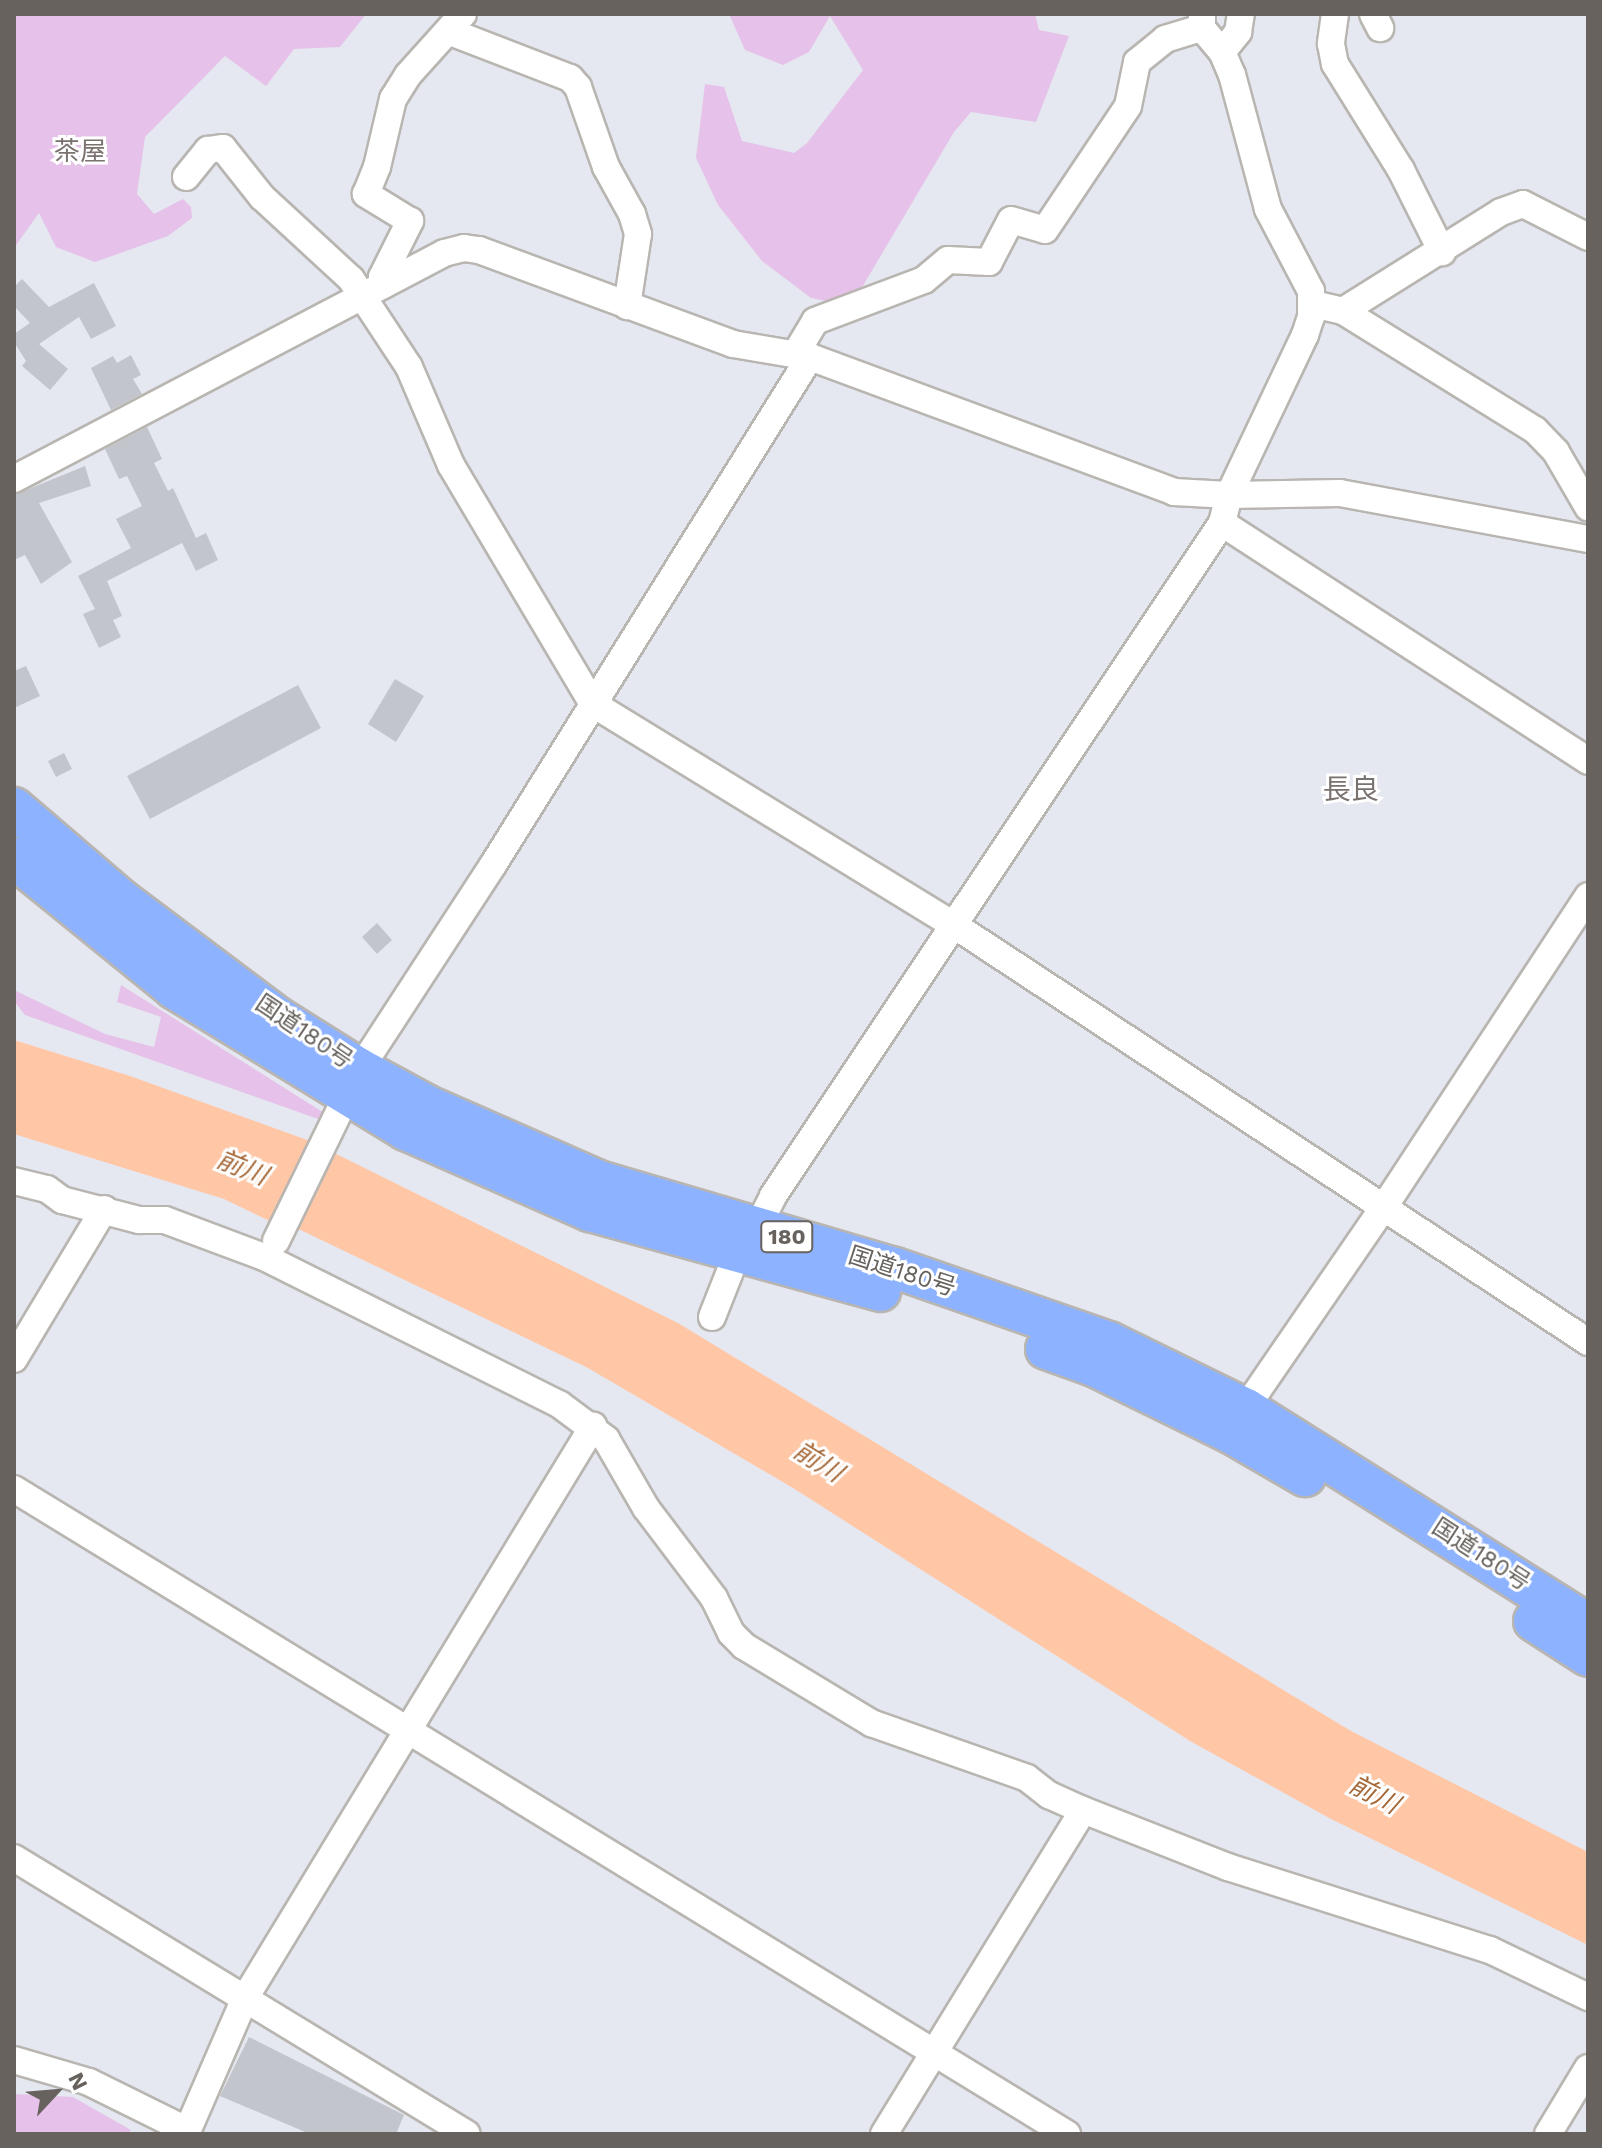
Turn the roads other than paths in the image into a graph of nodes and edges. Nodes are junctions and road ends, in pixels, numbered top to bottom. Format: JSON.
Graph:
{"nodes":[{"id":1,"x":1241,"y":14,"type":"edge"},
{"id":2,"x":1335,"y":14,"type":"edge"},
{"id":3,"x":1202,"y":21,"type":"edge"},
{"id":4,"x":456,"y":22,"type":"edge"},
{"id":5,"x":1222,"y":52,"type":"junction"},
{"id":6,"x":186,"y":177,"type":"dead end"},
{"id":7,"x":1588,"y":237,"type":"edge"},
{"id":8,"x":1442,"y":252,"type":"junction"},
{"id":9,"x":372,"y":291,"type":"junction"},
{"id":10,"x":1313,"y":304,"type":"junction"},
{"id":11,"x":627,"y":306,"type":"junction"},
{"id":12,"x":1343,"y":311,"type":"junction"},
{"id":13,"x":803,"y":355,"type":"junction"},
{"id":14,"x":14,"y":479,"type":"edge"},
{"id":15,"x":1229,"y":495,"type":"junction"},
{"id":16,"x":1588,"y":507,"type":"edge"},
{"id":17,"x":1222,"y":523,"type":"junction"},
{"id":18,"x":1588,"y":539,"type":"edge"},
{"id":19,"x":593,"y":704,"type":"junction"},
{"id":20,"x":1588,"y":761,"type":"edge"},
{"id":21,"x":14,"y":808,"type":"edge"},
{"id":22,"x":14,"y":858,"type":"edge"},
{"id":23,"x":1588,"y":896,"type":"edge"},
{"id":24,"x":954,"y":925,"type":"junction"},
{"id":25,"x":352,"y":1082,"type":"junction"},
{"id":26,"x":14,"y":1181,"type":"edge"},
{"id":27,"x":1384,"y":1207,"type":"junction"},
{"id":28,"x":104,"y":1209,"type":"junction"},
{"id":29,"x":277,"y":1238,"type":"dead end"},
{"id":30,"x":747,"y":1241,"type":"junction"},
{"id":31,"x":712,"y":1317,"type":"dead end"},
{"id":32,"x":1588,"y":1342,"type":"edge"},
{"id":33,"x":14,"y":1359,"type":"edge"},
{"id":34,"x":1238,"y":1420,"type":"junction"},
{"id":35,"x":593,"y":1426,"type":"junction"},
{"id":36,"x":14,"y":1489,"type":"edge"},
{"id":37,"x":1588,"y":1624,"type":"edge"},
{"id":38,"x":1588,"y":1656,"type":"edge"},
{"id":39,"x":405,"y":1732,"type":"junction"},
{"id":40,"x":1083,"y":1810,"type":"junction"},
{"id":41,"x":14,"y":1858,"type":"edge"},
{"id":42,"x":1588,"y":1997,"type":"edge"},
{"id":43,"x":245,"y":1998,"type":"junction"},
{"id":44,"x":934,"y":2052,"type":"junction"},
{"id":45,"x":14,"y":2060,"type":"edge"},
{"id":46,"x":1588,"y":2068,"type":"edge"},
{"id":47,"x":187,"y":2132,"type":"edge"},
{"id":48,"x":467,"y":2134,"type":"edge"},
{"id":49,"x":884,"y":2134,"type":"edge"},
{"id":50,"x":1067,"y":2134,"type":"edge"},
{"id":51,"x":1548,"y":2134,"type":"edge"}],
"edges":[{"from":1,"to":5,"type":"street"},
{"from":2,"to":8,"type":"street"},
{"from":3,"to":5,"type":"street"},
{"from":3,"to":13,"type":"street"},
{"from":4,"to":9,"type":"street"},
{"from":4,"to":11,"type":"street"},
{"from":5,"to":10,"type":"street"},
{"from":6,"to":9,"type":"street"},
{"from":7,"to":8,"type":"street"},
{"from":8,"to":12,"type":"street"},
{"from":9,"to":11,"type":"street"},
{"from":9,"to":14,"type":"street"},
{"from":9,"to":19,"type":"street"},
{"from":10,"to":12,"type":"street"},
{"from":10,"to":15,"type":"street"},
{"from":11,"to":13,"type":"street"},
{"from":12,"to":16,"type":"street"},
{"from":13,"to":15,"type":"street"},
{"from":13,"to":19,"type":"street"},
{"from":15,"to":17,"type":"street"},
{"from":15,"to":18,"type":"street"},
{"from":17,"to":20,"type":"street"},
{"from":17,"to":24,"type":"street"},
{"from":19,"to":24,"type":"street"},
{"from":19,"to":25,"type":"street"},
{"from":21,"to":25,"type":"highway","name":"国道180号","number":"180"},
{"from":22,"to":25,"type":"highway","name":"国道180号","number":"180"},
{"from":23,"to":27,"type":"street"},
{"from":24,"to":27,"type":"street"},
{"from":24,"to":30,"type":"street"},
{"from":25,"to":29,"type":"street"},
{"from":25,"to":30,"type":"highway","name":"国道180号","number":"180"},
{"from":26,"to":28,"type":"street"},
{"from":27,"to":32,"type":"street"},
{"from":27,"to":34,"type":"street"},
{"from":28,"to":33,"type":"street"},
{"from":28,"to":35,"type":"street"},
{"from":30,"to":31,"type":"street"},
{"from":30,"to":34,"type":"highway","name":"国道180号","number":"180"},
{"from":34,"to":37,"type":"highway","name":"国道180号","number":"180"},
{"from":34,"to":38,"type":"highway","name":"国道180号","number":"180"},
{"from":35,"to":39,"type":"street"},
{"from":35,"to":40,"type":"street"},
{"from":36,"to":39,"type":"street"},
{"from":39,"to":43,"type":"street"},
{"from":39,"to":44,"type":"street"},
{"from":40,"to":42,"type":"street"},
{"from":40,"to":44,"type":"street"},
{"from":41,"to":43,"type":"street"},
{"from":43,"to":47,"type":"street"},
{"from":43,"to":48,"type":"street"},
{"from":44,"to":49,"type":"street"},
{"from":44,"to":50,"type":"street"},
{"from":45,"to":47,"type":"street"},
{"from":46,"to":51,"type":"street"}]}
